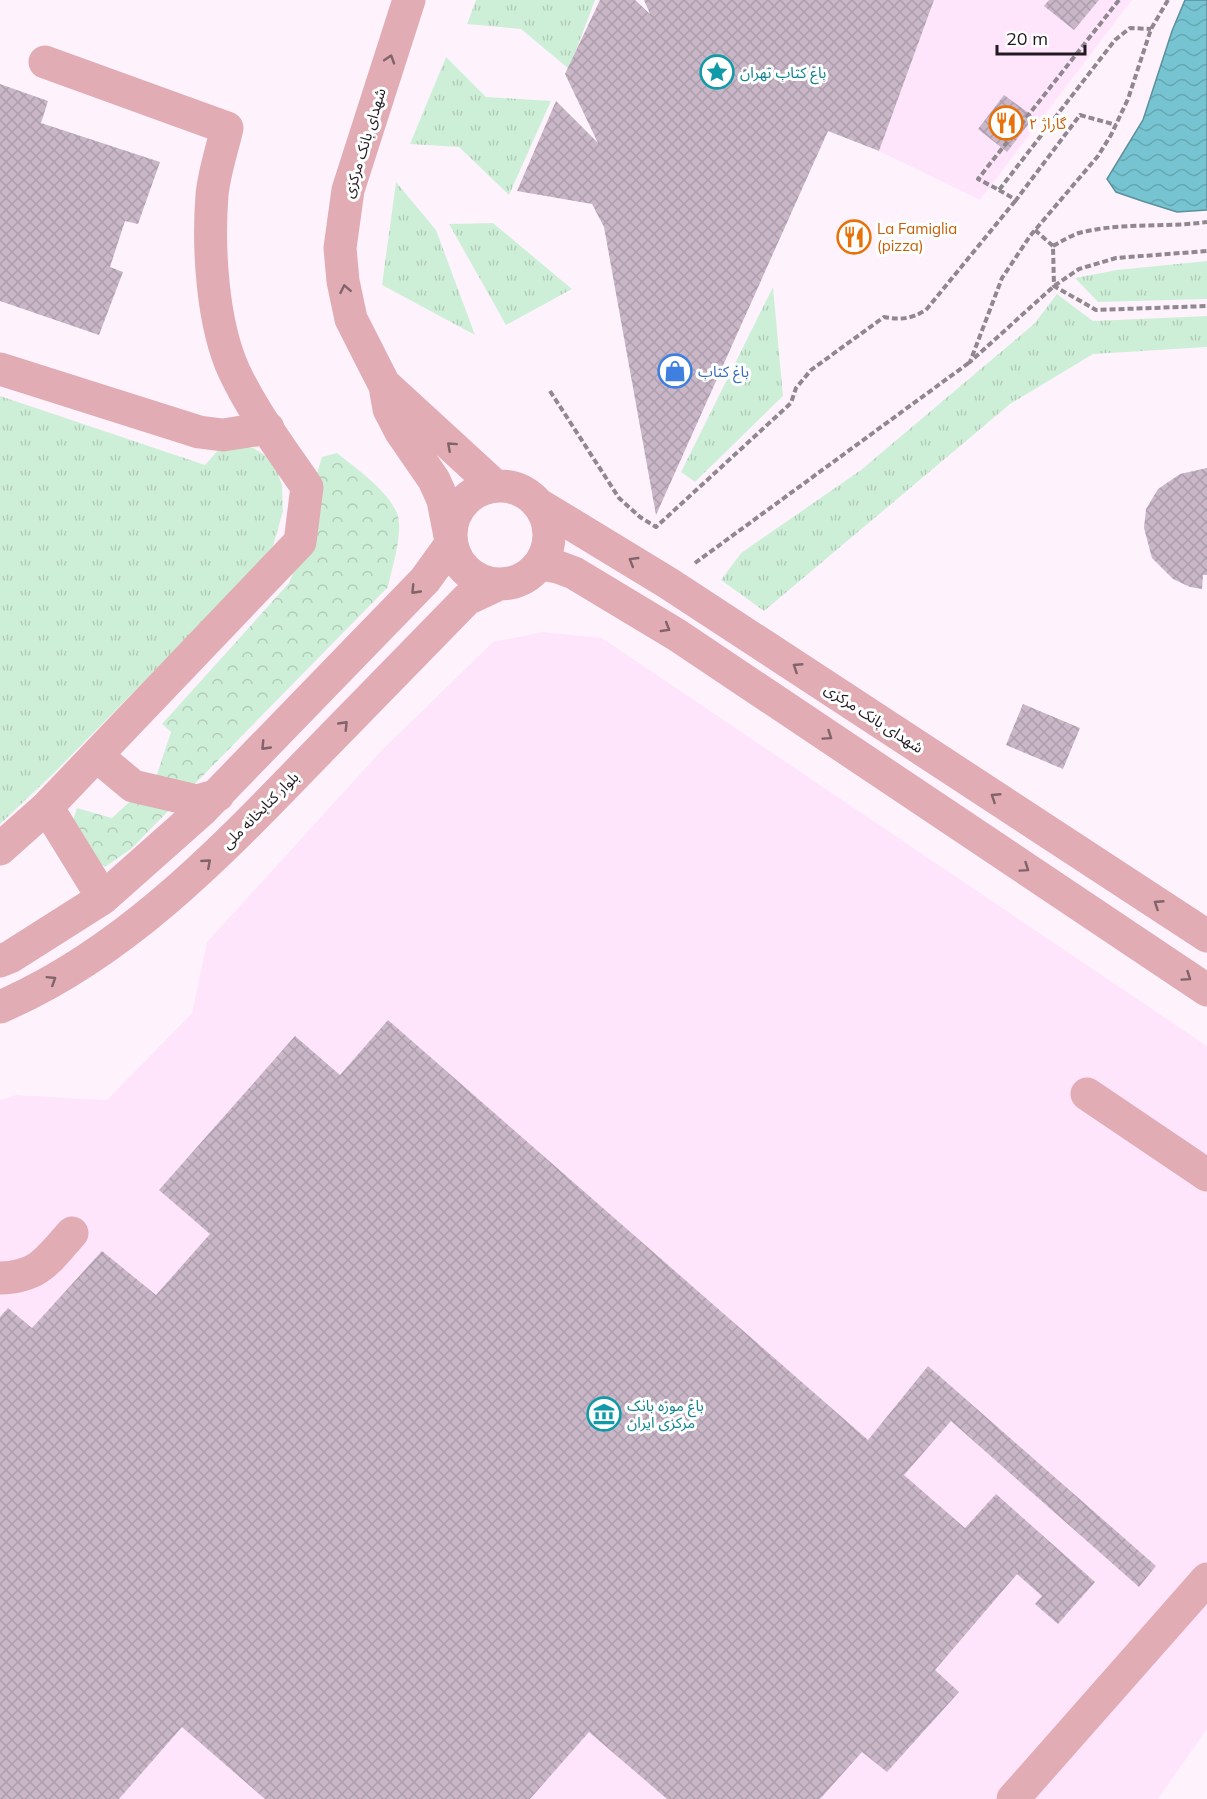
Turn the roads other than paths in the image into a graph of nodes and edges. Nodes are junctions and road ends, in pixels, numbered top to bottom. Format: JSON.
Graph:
{"nodes":[{"id":1,"x":409,"y":0,"type":"edge"},
{"id":2,"x":45,"y":62,"type":"dead end"},
{"id":3,"x":0,"y":369,"type":"edge"},
{"id":4,"x":384,"y":384,"type":"junction"},
{"id":5,"x":268,"y":428,"type":"junction"},
{"id":6,"x":494,"y":486,"type":"junction"},
{"id":7,"x":538,"y":504,"type":"junction"},
{"id":8,"x":450,"y":540,"type":"junction"},
{"id":9,"x":540,"y":564,"type":"junction"},
{"id":10,"x":497,"y":585,"type":"junction"},
{"id":11,"x":287,"y":723,"type":"junction"},
{"id":12,"x":316,"y":754,"type":"junction"},
{"id":13,"x":97,"y":756,"type":"junction"},
{"id":14,"x":218,"y":795,"type":"junction"},
{"id":15,"x":47,"y":807,"type":"junction"},
{"id":16,"x":0,"y":849,"type":"edge"},
{"id":17,"x":103,"y":898,"type":"junction"},
{"id":18,"x":1207,"y":936,"type":"edge"},
{"id":19,"x":0,"y":961,"type":"edge"},
{"id":20,"x":1207,"y":990,"type":"edge"},
{"id":21,"x":0,"y":1007,"type":"edge"},
{"id":22,"x":1087,"y":1094,"type":"dead end"},
{"id":23,"x":1207,"y":1175,"type":"edge"},
{"id":24,"x":72,"y":1233,"type":"dead end"},
{"id":25,"x":0,"y":1278,"type":"edge"},
{"id":26,"x":1207,"y":1579,"type":"edge"},
{"id":27,"x":1013,"y":1799,"type":"edge"}],
"edges":[{"from":4,"to":1,"type":"lane","name":"شهدای بانک مرکزی","one_way":true},
{"from":2,"to":5,"type":"lane"},
{"from":3,"to":5,"type":"lane"},
{"from":6,"to":4,"type":"lane","name":"شهدای بانک مرکزی","one_way":true},
{"from":4,"to":8,"type":"lane"},
{"from":5,"to":13,"type":"lane"},
{"from":6,"to":7,"type":"lane"},
{"from":6,"to":8,"type":"lane"},
{"from":7,"to":9,"type":"lane"},
{"from":18,"to":7,"type":"lane","name":"شهدای بانک مرکزی","one_way":true},
{"from":8,"to":10,"type":"lane"},
{"from":8,"to":11,"type":"lane","one_way":true},
{"from":9,"to":10,"type":"lane"},
{"from":9,"to":20,"type":"lane","one_way":true},
{"from":12,"to":10,"type":"lane","name":"بلوار کتابخانه ملی","one_way":true},
{"from":11,"to":12,"type":"lane"},
{"from":11,"to":14,"type":"lane","one_way":true},
{"from":21,"to":12,"type":"lane","name":"بلوار کتابخانه ملی","one_way":true},
{"from":13,"to":14,"type":"lane"},
{"from":13,"to":15,"type":"lane"},
{"from":14,"to":17,"type":"lane"},
{"from":15,"to":16,"type":"lane"},
{"from":15,"to":17,"type":"lane"},
{"from":17,"to":19,"type":"lane"},
{"from":22,"to":23,"type":"lane"},
{"from":24,"to":25,"type":"lane"},
{"from":26,"to":27,"type":"lane"}]}
